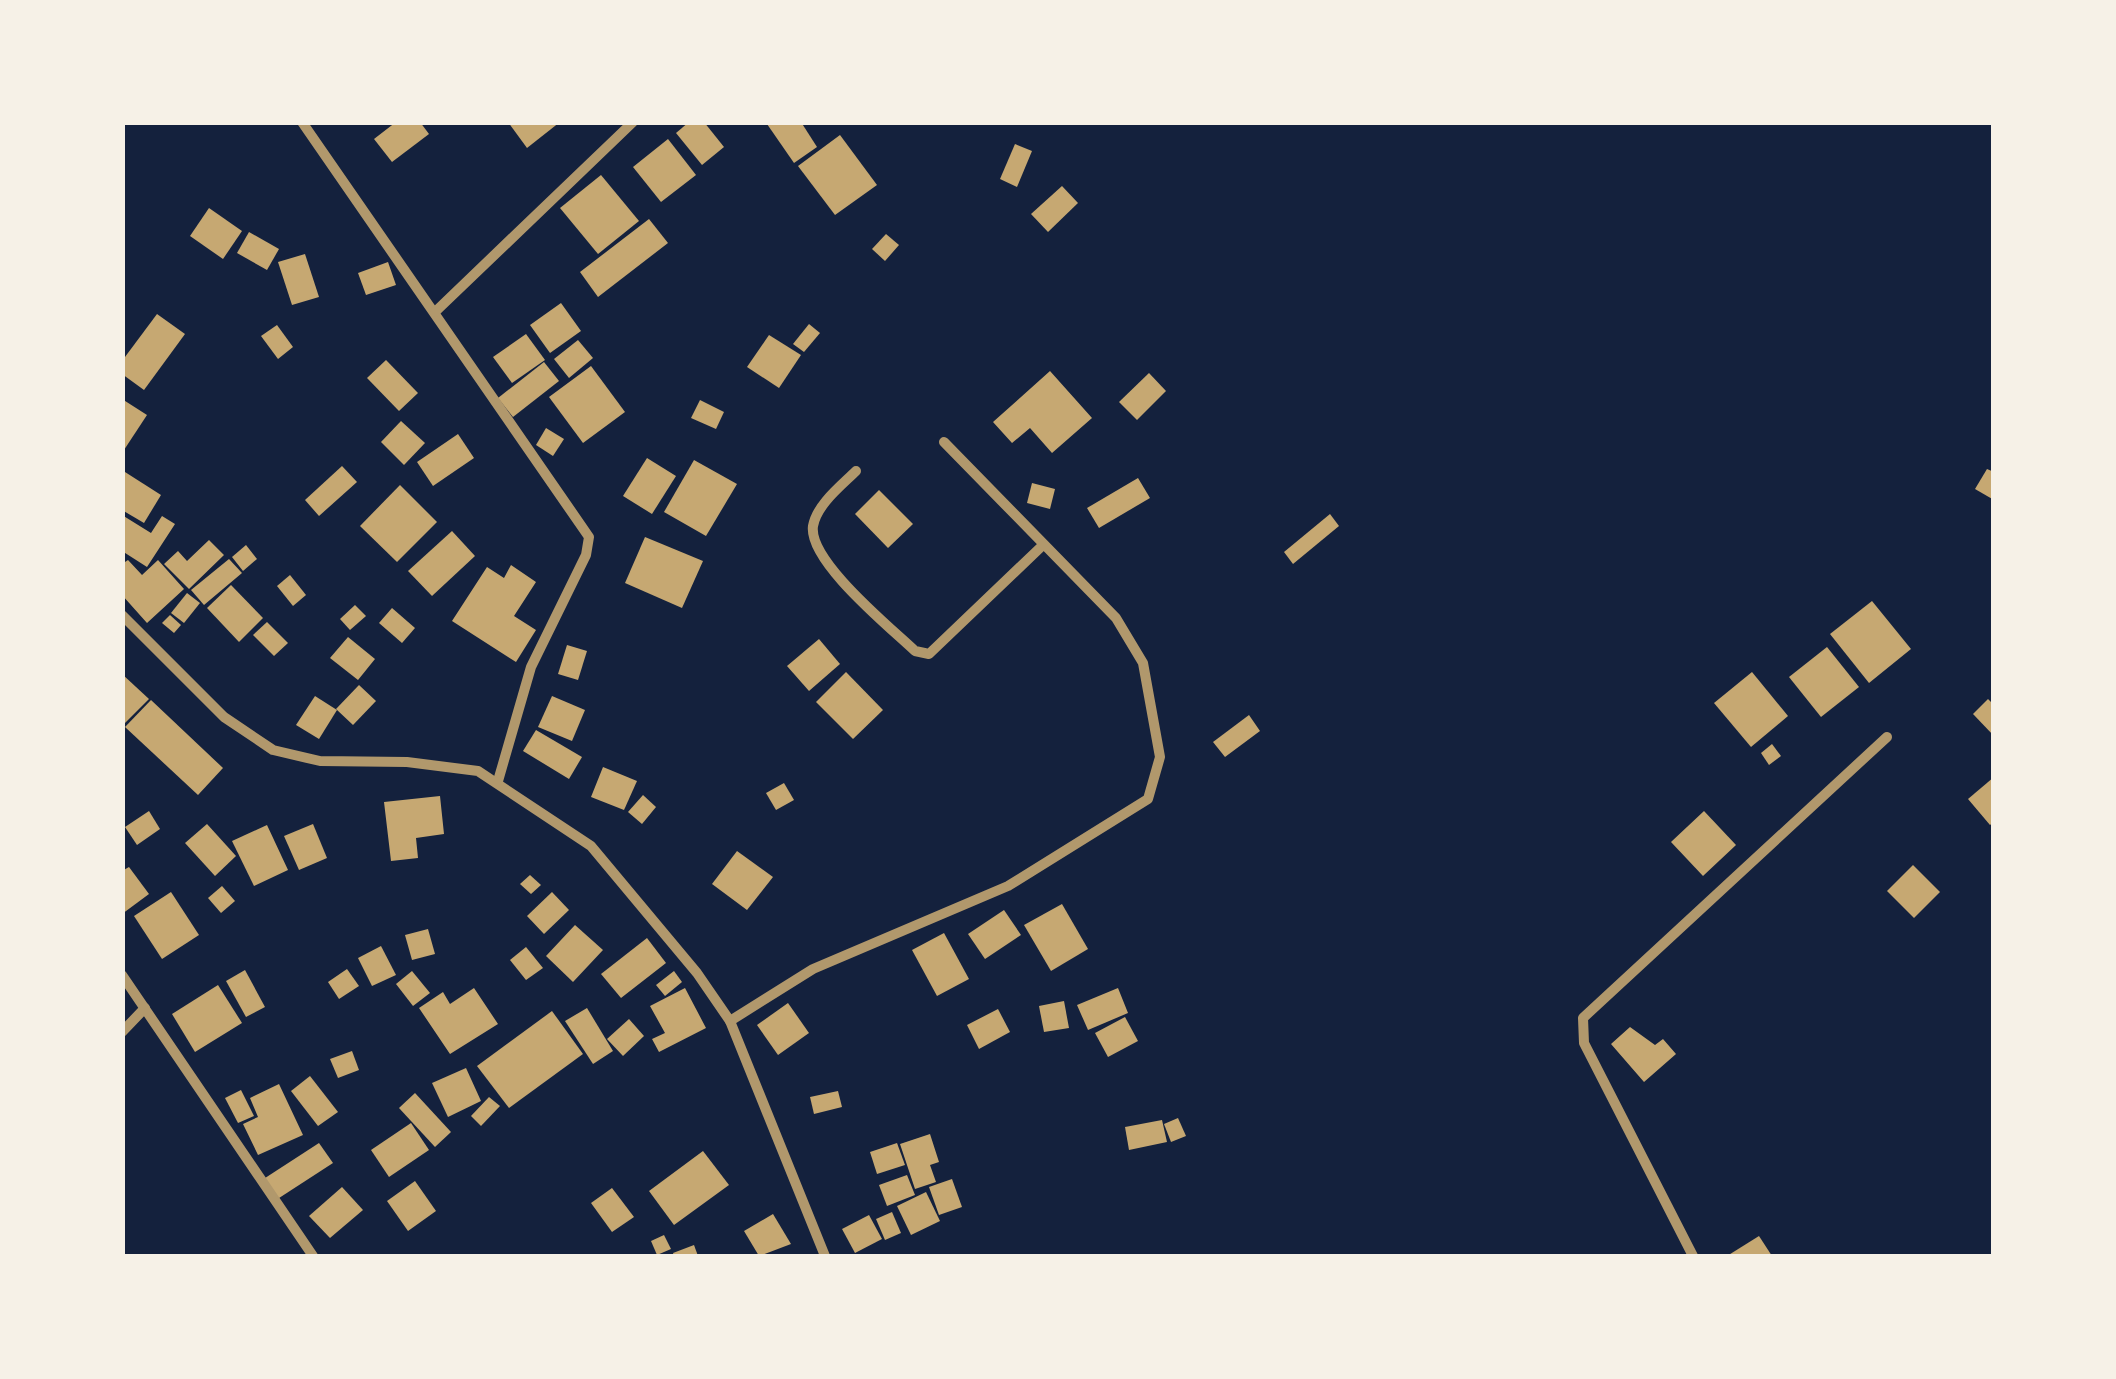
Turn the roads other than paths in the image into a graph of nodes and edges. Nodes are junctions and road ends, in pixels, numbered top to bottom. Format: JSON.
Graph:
{"nodes":[{"id":1,"x":302,"y":122,"type":"edge"},
{"id":2,"x":633,"y":122,"type":"edge"},
{"id":3,"x":435,"y":312,"type":"junction"},
{"id":4,"x":944,"y":442,"type":"dead end"},
{"id":5,"x":856,"y":471,"type":"dead end"},
{"id":6,"x":1042,"y":546,"type":"junction"},
{"id":7,"x":122,"y":615,"type":"edge"},
{"id":8,"x":1887,"y":737,"type":"dead end"},
{"id":9,"x":498,"y":781,"type":"junction"},
{"id":10,"x":122,"y":975,"type":"edge"},
{"id":11,"x":145,"y":1008,"type":"junction"},
{"id":12,"x":730,"y":1022,"type":"junction"},
{"id":13,"x":122,"y":1032,"type":"edge"},
{"id":14,"x":313,"y":1256,"type":"edge"},
{"id":15,"x":826,"y":1256,"type":"edge"},
{"id":16,"x":1693,"y":1256,"type":"edge"}],
"edges":[{"from":1,"to":3,"type":"street"},
{"from":2,"to":3,"type":"street"},
{"from":3,"to":9,"type":"street"},
{"from":4,"to":6,"type":"street"},
{"from":5,"to":6,"type":"street"},
{"from":6,"to":12,"type":"street"},
{"from":7,"to":9,"type":"street"},
{"from":8,"to":16,"type":"street"},
{"from":9,"to":12,"type":"street"},
{"from":10,"to":11,"type":"street"},
{"from":11,"to":13,"type":"street"},
{"from":11,"to":14,"type":"street"},
{"from":12,"to":15,"type":"street"}]}
